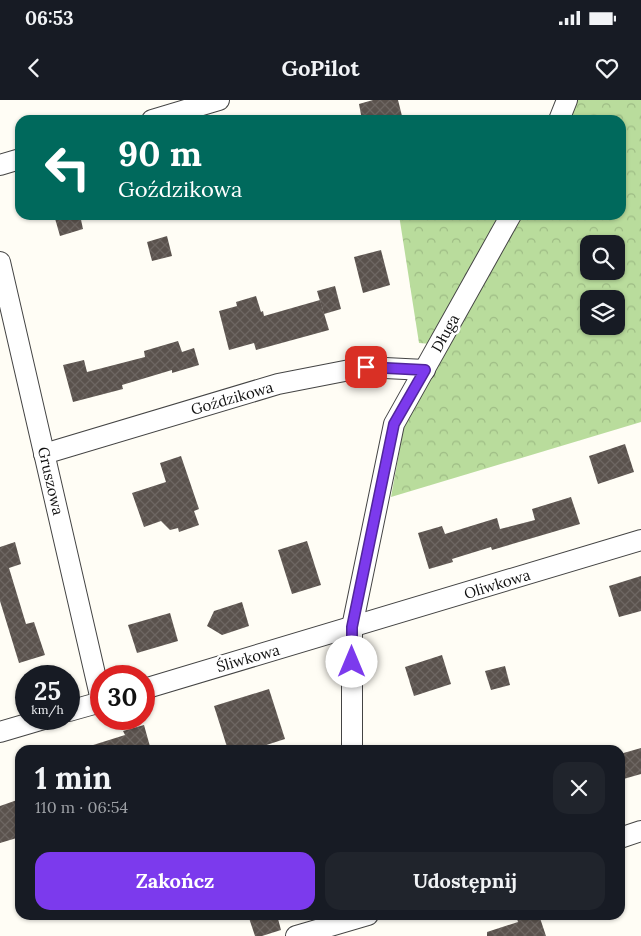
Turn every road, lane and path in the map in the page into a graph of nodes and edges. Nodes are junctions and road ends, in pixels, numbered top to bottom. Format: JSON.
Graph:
{"nodes":[{"id":1,"x":218,"y":100,"type":"edge"},
{"id":2,"x":567,"y":100,"type":"edge"},
{"id":3,"x":168,"y":115,"type":"edge"},
{"id":4,"x":561,"y":115,"type":"edge"},
{"id":5,"x":15,"y":160,"type":"edge"},
{"id":6,"x":0,"y":165,"type":"edge"},
{"id":7,"x":508,"y":220,"type":"edge"},
{"id":8,"x":0,"y":262,"type":"edge"},
{"id":9,"x":425,"y":370,"type":"junction"},
{"id":10,"x":44,"y":454,"type":"junction"},
{"id":11,"x":641,"y":540,"type":"edge"},
{"id":12,"x":352,"y":627,"type":"junction"},
{"id":13,"x":93,"y":665,"type":"edge"},
{"id":14,"x":155,"y":686,"type":"edge"},
{"id":15,"x":15,"y":728,"type":"edge"},
{"id":16,"x":0,"y":732,"type":"edge"},
{"id":17,"x":352,"y":745,"type":"edge"},
{"id":18,"x":641,"y":832,"type":"edge"},
{"id":19,"x":625,"y":837,"type":"edge"},
{"id":20,"x":356,"y":921,"type":"edge"},
{"id":21,"x":296,"y":936,"type":"edge"}],
"edges":[{"from":1,"to":3,"type":"street"},
{"from":2,"to":4,"type":"street"},
{"from":5,"to":6,"type":"street"},
{"from":7,"to":9,"type":"street","name":"Długa"},
{"from":8,"to":10,"type":"street","name":"Gruszowa"},
{"from":9,"to":10,"type":"street","name":"Goździkowa"},
{"from":9,"to":12,"type":"street","name":"Długa"},
{"from":10,"to":13,"type":"street","name":"Gruszowa"},
{"from":11,"to":12,"type":"street","name":"Oliwkowa"},
{"from":12,"to":14,"type":"street","name":"Śliwkowa"},
{"from":12,"to":17,"type":"street","name":"Długa"},
{"from":15,"to":16,"type":"street"},
{"from":18,"to":19,"type":"street"},
{"from":20,"to":21,"type":"street"}]}
